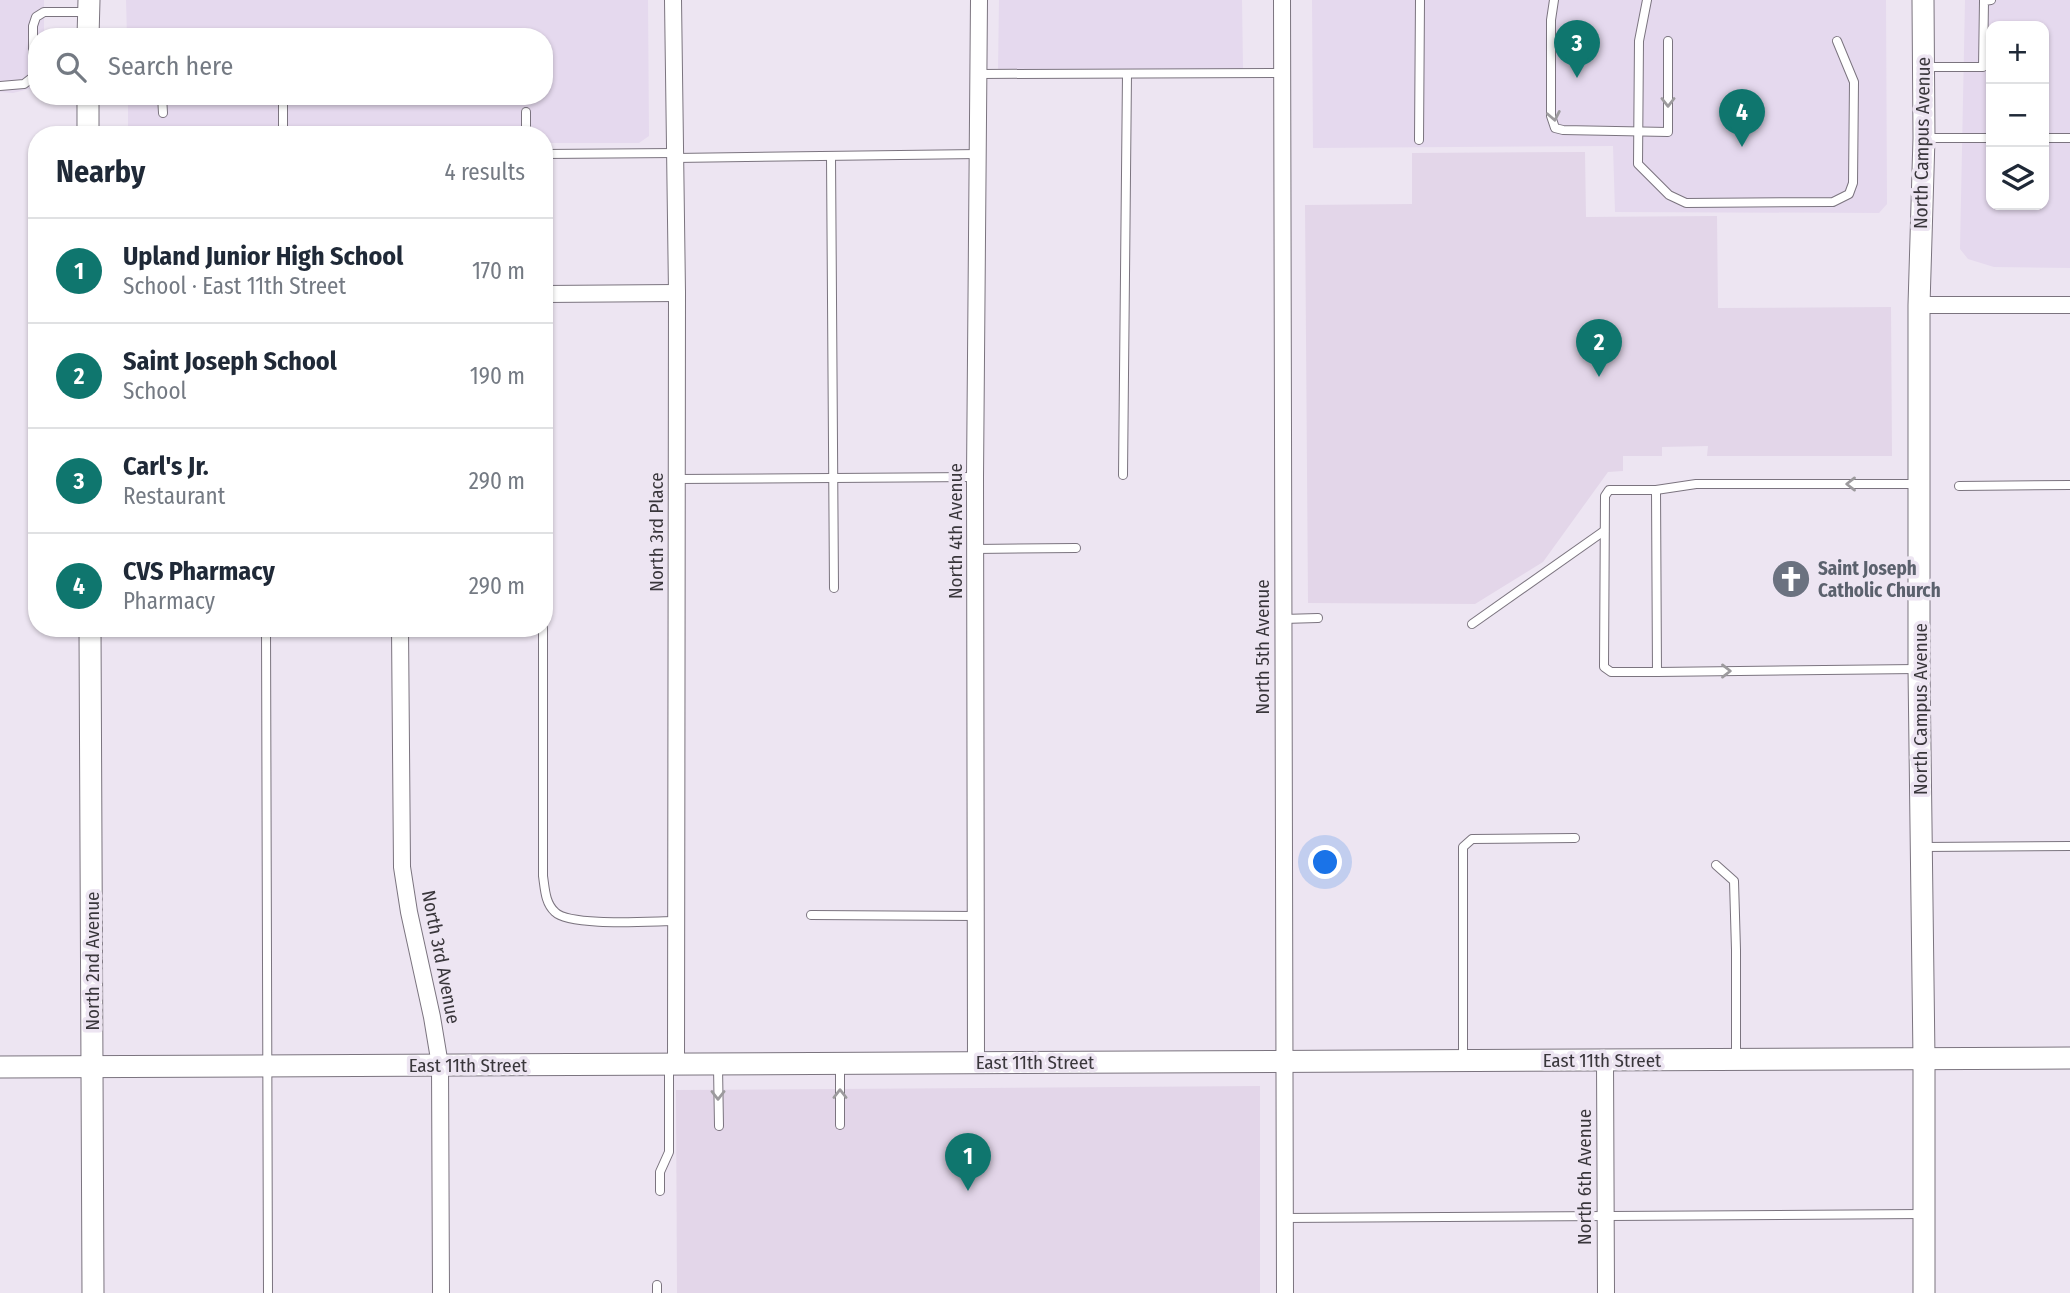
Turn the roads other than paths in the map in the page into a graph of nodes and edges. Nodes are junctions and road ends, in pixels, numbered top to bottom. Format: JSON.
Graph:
{"nodes":[{"id":1,"x":673,"y":0,"type":"edge"},
{"id":2,"x":979,"y":0,"type":"edge"},
{"id":3,"x":1282,"y":0,"type":"edge"},
{"id":4,"x":1420,"y":0,"type":"edge"},
{"id":5,"x":1554,"y":0,"type":"edge"},
{"id":6,"x":1647,"y":0,"type":"edge"},
{"id":7,"x":1923,"y":0,"type":"edge"},
{"id":8,"x":1991,"y":0,"type":"edge"},
{"id":9,"x":88,"y":6,"type":"edge"},
{"id":10,"x":33,"y":28,"type":"edge"},
{"id":11,"x":88,"y":28,"type":"edge"},
{"id":12,"x":1668,"y":41,"type":"dead end"},
{"id":13,"x":1837,"y":41,"type":"dead end"},
{"id":14,"x":1924,"y":67,"type":"junction"},
{"id":15,"x":1281,"y":73,"type":"junction"},
{"id":16,"x":1126,"y":74,"type":"junction"},
{"id":17,"x":979,"y":75,"type":"junction"},
{"id":18,"x":28,"y":81,"type":"edge"},
{"id":19,"x":0,"y":86,"type":"edge"},
{"id":20,"x":88,"y":105,"type":"edge"},
{"id":21,"x":163,"y":105,"type":"edge"},
{"id":22,"x":283,"y":105,"type":"edge"},
{"id":23,"x":526,"y":112,"type":"dead end"},
{"id":24,"x":163,"y":113,"type":"dead end"},
{"id":25,"x":88,"y":126,"type":"edge"},
{"id":26,"x":283,"y":126,"type":"edge"},
{"id":27,"x":526,"y":126,"type":"edge"},
{"id":28,"x":1638,"y":132,"type":"junction"},
{"id":29,"x":1924,"y":138,"type":"junction"},
{"id":30,"x":1986,"y":138,"type":"edge"},
{"id":31,"x":2049,"y":138,"type":"edge"},
{"id":32,"x":2070,"y":138,"type":"edge"},
{"id":33,"x":1419,"y":140,"type":"dead end"},
{"id":34,"x":553,"y":154,"type":"edge"},
{"id":35,"x":979,"y":154,"type":"junction"},
{"id":36,"x":675,"y":156,"type":"junction"},
{"id":37,"x":831,"y":156,"type":"junction"},
{"id":38,"x":677,"y":293,"type":"junction"},
{"id":39,"x":553,"y":294,"type":"edge"},
{"id":40,"x":1919,"y":304,"type":"junction"},
{"id":41,"x":2070,"y":304,"type":"edge"},
{"id":42,"x":1123,"y":475,"type":"dead end"},
{"id":43,"x":975,"y":477,"type":"junction"},
{"id":44,"x":677,"y":479,"type":"junction"},
{"id":45,"x":833,"y":480,"type":"junction"},
{"id":46,"x":1920,"y":484,"type":"junction"},
{"id":47,"x":2070,"y":485,"type":"edge"},
{"id":48,"x":1959,"y":486,"type":"dead end"},
{"id":49,"x":1656,"y":489,"type":"junction"},
{"id":50,"x":1604,"y":531,"type":"junction"},
{"id":51,"x":1076,"y":548,"type":"dead end"},
{"id":52,"x":975,"y":549,"type":"junction"},
{"id":53,"x":834,"y":588,"type":"dead end"},
{"id":54,"x":1283,"y":618,"type":"junction"},
{"id":55,"x":1318,"y":618,"type":"dead end"},
{"id":56,"x":1472,"y":624,"type":"dead end"},
{"id":57,"x":90,"y":637,"type":"edge"},
{"id":58,"x":266,"y":637,"type":"edge"},
{"id":59,"x":400,"y":637,"type":"edge"},
{"id":60,"x":543,"y":637,"type":"edge"},
{"id":61,"x":1919,"y":669,"type":"junction"},
{"id":62,"x":1657,"y":672,"type":"junction"},
{"id":63,"x":1575,"y":838,"type":"dead end"},
{"id":64,"x":2070,"y":846,"type":"edge"},
{"id":65,"x":1921,"y":847,"type":"junction"},
{"id":66,"x":1716,"y":865,"type":"dead end"},
{"id":67,"x":811,"y":915,"type":"dead end"},
{"id":68,"x":976,"y":916,"type":"junction"},
{"id":69,"x":677,"y":921,"type":"junction"},
{"id":70,"x":2070,"y":1058,"type":"edge"},
{"id":71,"x":1736,"y":1059,"type":"junction"},
{"id":72,"x":1924,"y":1059,"type":"junction"},
{"id":73,"x":1462,"y":1060,"type":"junction"},
{"id":74,"x":1605,"y":1060,"type":"junction"},
{"id":75,"x":1285,"y":1061,"type":"junction"},
{"id":76,"x":840,"y":1063,"type":"junction"},
{"id":77,"x":976,"y":1063,"type":"junction"},
{"id":78,"x":673,"y":1064,"type":"junction"},
{"id":79,"x":718,"y":1064,"type":"junction"},
{"id":80,"x":440,"y":1065,"type":"junction"},
{"id":81,"x":92,"y":1066,"type":"junction"},
{"id":82,"x":268,"y":1066,"type":"junction"},
{"id":83,"x":0,"y":1067,"type":"edge"},
{"id":84,"x":840,"y":1125,"type":"dead end"},
{"id":85,"x":719,"y":1126,"type":"dead end"},
{"id":86,"x":660,"y":1191,"type":"dead end"},
{"id":87,"x":1605,"y":1214,"type":"junction"},
{"id":88,"x":1923,"y":1214,"type":"junction"},
{"id":89,"x":1284,"y":1217,"type":"junction"},
{"id":90,"x":93,"y":1293,"type":"edge"},
{"id":91,"x":268,"y":1293,"type":"edge"},
{"id":92,"x":441,"y":1293,"type":"edge"},
{"id":93,"x":1285,"y":1293,"type":"edge"},
{"id":94,"x":1606,"y":1293,"type":"edge"},
{"id":95,"x":1924,"y":1293,"type":"edge"}],
"edges":[{"from":1,"to":36,"type":"street","name":"North 3rd Place"},
{"from":2,"to":17,"type":"street","name":"North 4th Avenue"},
{"from":3,"to":15,"type":"street","name":"North 5th Avenue"},
{"from":4,"to":33,"type":"lane"},
{"from":5,"to":28,"type":"lane","one_way":true},
{"from":6,"to":28,"type":"lane"},
{"from":7,"to":14,"type":"street","name":"North Campus Avenue"},
{"from":8,"to":14,"type":"lane"},
{"from":9,"to":10,"type":"lane"},
{"from":9,"to":11,"type":"street"},
{"from":12,"to":28,"type":"lane","one_way":true},
{"from":13,"to":28,"type":"lane"},
{"from":14,"to":29,"type":"street","name":"North Campus Avenue"},
{"from":15,"to":16,"type":"lane"},
{"from":15,"to":54,"type":"street","name":"North 5th Avenue"},
{"from":16,"to":17,"type":"lane"},
{"from":16,"to":42,"type":"lane"},
{"from":17,"to":35,"type":"street","name":"North 4th Avenue"},
{"from":18,"to":19,"type":"lane"},
{"from":20,"to":25,"type":"street"},
{"from":21,"to":24,"type":"lane"},
{"from":22,"to":26,"type":"lane"},
{"from":23,"to":27,"type":"lane"},
{"from":29,"to":30,"type":"lane"},
{"from":29,"to":40,"type":"street","name":"North Campus Avenue"},
{"from":31,"to":32,"type":"lane"},
{"from":34,"to":36,"type":"lane"},
{"from":35,"to":37,"type":"lane"},
{"from":35,"to":43,"type":"street","name":"North 4th Avenue"},
{"from":36,"to":37,"type":"lane"},
{"from":36,"to":38,"type":"street","name":"North 3rd Place"},
{"from":37,"to":45,"type":"lane"},
{"from":38,"to":39,"type":"street"},
{"from":38,"to":44,"type":"street","name":"North 3rd Place"},
{"from":40,"to":41,"type":"street"},
{"from":40,"to":46,"type":"street","name":"North Campus Avenue"},
{"from":43,"to":45,"type":"lane"},
{"from":43,"to":52,"type":"street","name":"North 4th Avenue"},
{"from":44,"to":45,"type":"lane"},
{"from":44,"to":69,"type":"street","name":"North 3rd Place"},
{"from":45,"to":53,"type":"lane"},
{"from":46,"to":49,"type":"lane","one_way":true},
{"from":46,"to":61,"type":"street","name":"North Campus Avenue"},
{"from":47,"to":48,"type":"lane"},
{"from":49,"to":50,"type":"lane"},
{"from":49,"to":62,"type":"lane"},
{"from":50,"to":56,"type":"lane"},
{"from":50,"to":62,"type":"lane"},
{"from":51,"to":52,"type":"lane"},
{"from":52,"to":68,"type":"street","name":"North 4th Avenue"},
{"from":54,"to":55,"type":"lane"},
{"from":54,"to":75,"type":"street","name":"North 5th Avenue"},
{"from":57,"to":81,"type":"street","name":"North 2nd Avenue"},
{"from":58,"to":82,"type":"lane"},
{"from":59,"to":80,"type":"street","name":"North 3rd Avenue"},
{"from":60,"to":69,"type":"lane"},
{"from":62,"to":61,"type":"lane","one_way":true},
{"from":61,"to":65,"type":"street","name":"North Campus Avenue"},
{"from":63,"to":73,"type":"lane"},
{"from":64,"to":65,"type":"lane"},
{"from":65,"to":72,"type":"street","name":"North Campus Avenue"},
{"from":66,"to":71,"type":"lane"},
{"from":67,"to":68,"type":"lane"},
{"from":68,"to":77,"type":"street","name":"North 4th Avenue"},
{"from":69,"to":78,"type":"street","name":"North 3rd Place"},
{"from":70,"to":72,"type":"street","name":"East 11th Street"},
{"from":71,"to":72,"type":"street","name":"East 11th Street"},
{"from":71,"to":74,"type":"street","name":"East 11th Street"},
{"from":72,"to":88,"type":"street","name":"North Campus Avenue"},
{"from":73,"to":74,"type":"street","name":"East 11th Street"},
{"from":73,"to":75,"type":"street","name":"East 11th Street"},
{"from":74,"to":87,"type":"street","name":"North 6th Avenue"},
{"from":75,"to":77,"type":"street","name":"East 11th Street"},
{"from":75,"to":89,"type":"street","name":"North 5th Avenue"},
{"from":76,"to":77,"type":"street","name":"East 11th Street"},
{"from":76,"to":79,"type":"street","name":"East 11th Street"},
{"from":84,"to":76,"type":"lane","one_way":true},
{"from":78,"to":79,"type":"street","name":"East 11th Street"},
{"from":78,"to":80,"type":"street","name":"East 11th Street"},
{"from":78,"to":86,"type":"lane"},
{"from":79,"to":85,"type":"lane","one_way":true},
{"from":80,"to":82,"type":"street","name":"East 11th Street"},
{"from":80,"to":92,"type":"street","name":"North 3rd Avenue"},
{"from":81,"to":82,"type":"street","name":"East 11th Street"},
{"from":81,"to":83,"type":"street","name":"East 11th Street"},
{"from":81,"to":90,"type":"street","name":"North 2nd Avenue"},
{"from":82,"to":91,"type":"lane"},
{"from":87,"to":88,"type":"lane"},
{"from":87,"to":89,"type":"lane"},
{"from":87,"to":94,"type":"street","name":"North 6th Avenue"},
{"from":88,"to":95,"type":"street","name":"North Campus Avenue"},
{"from":89,"to":93,"type":"street","name":"North 5th Avenue"}]}
